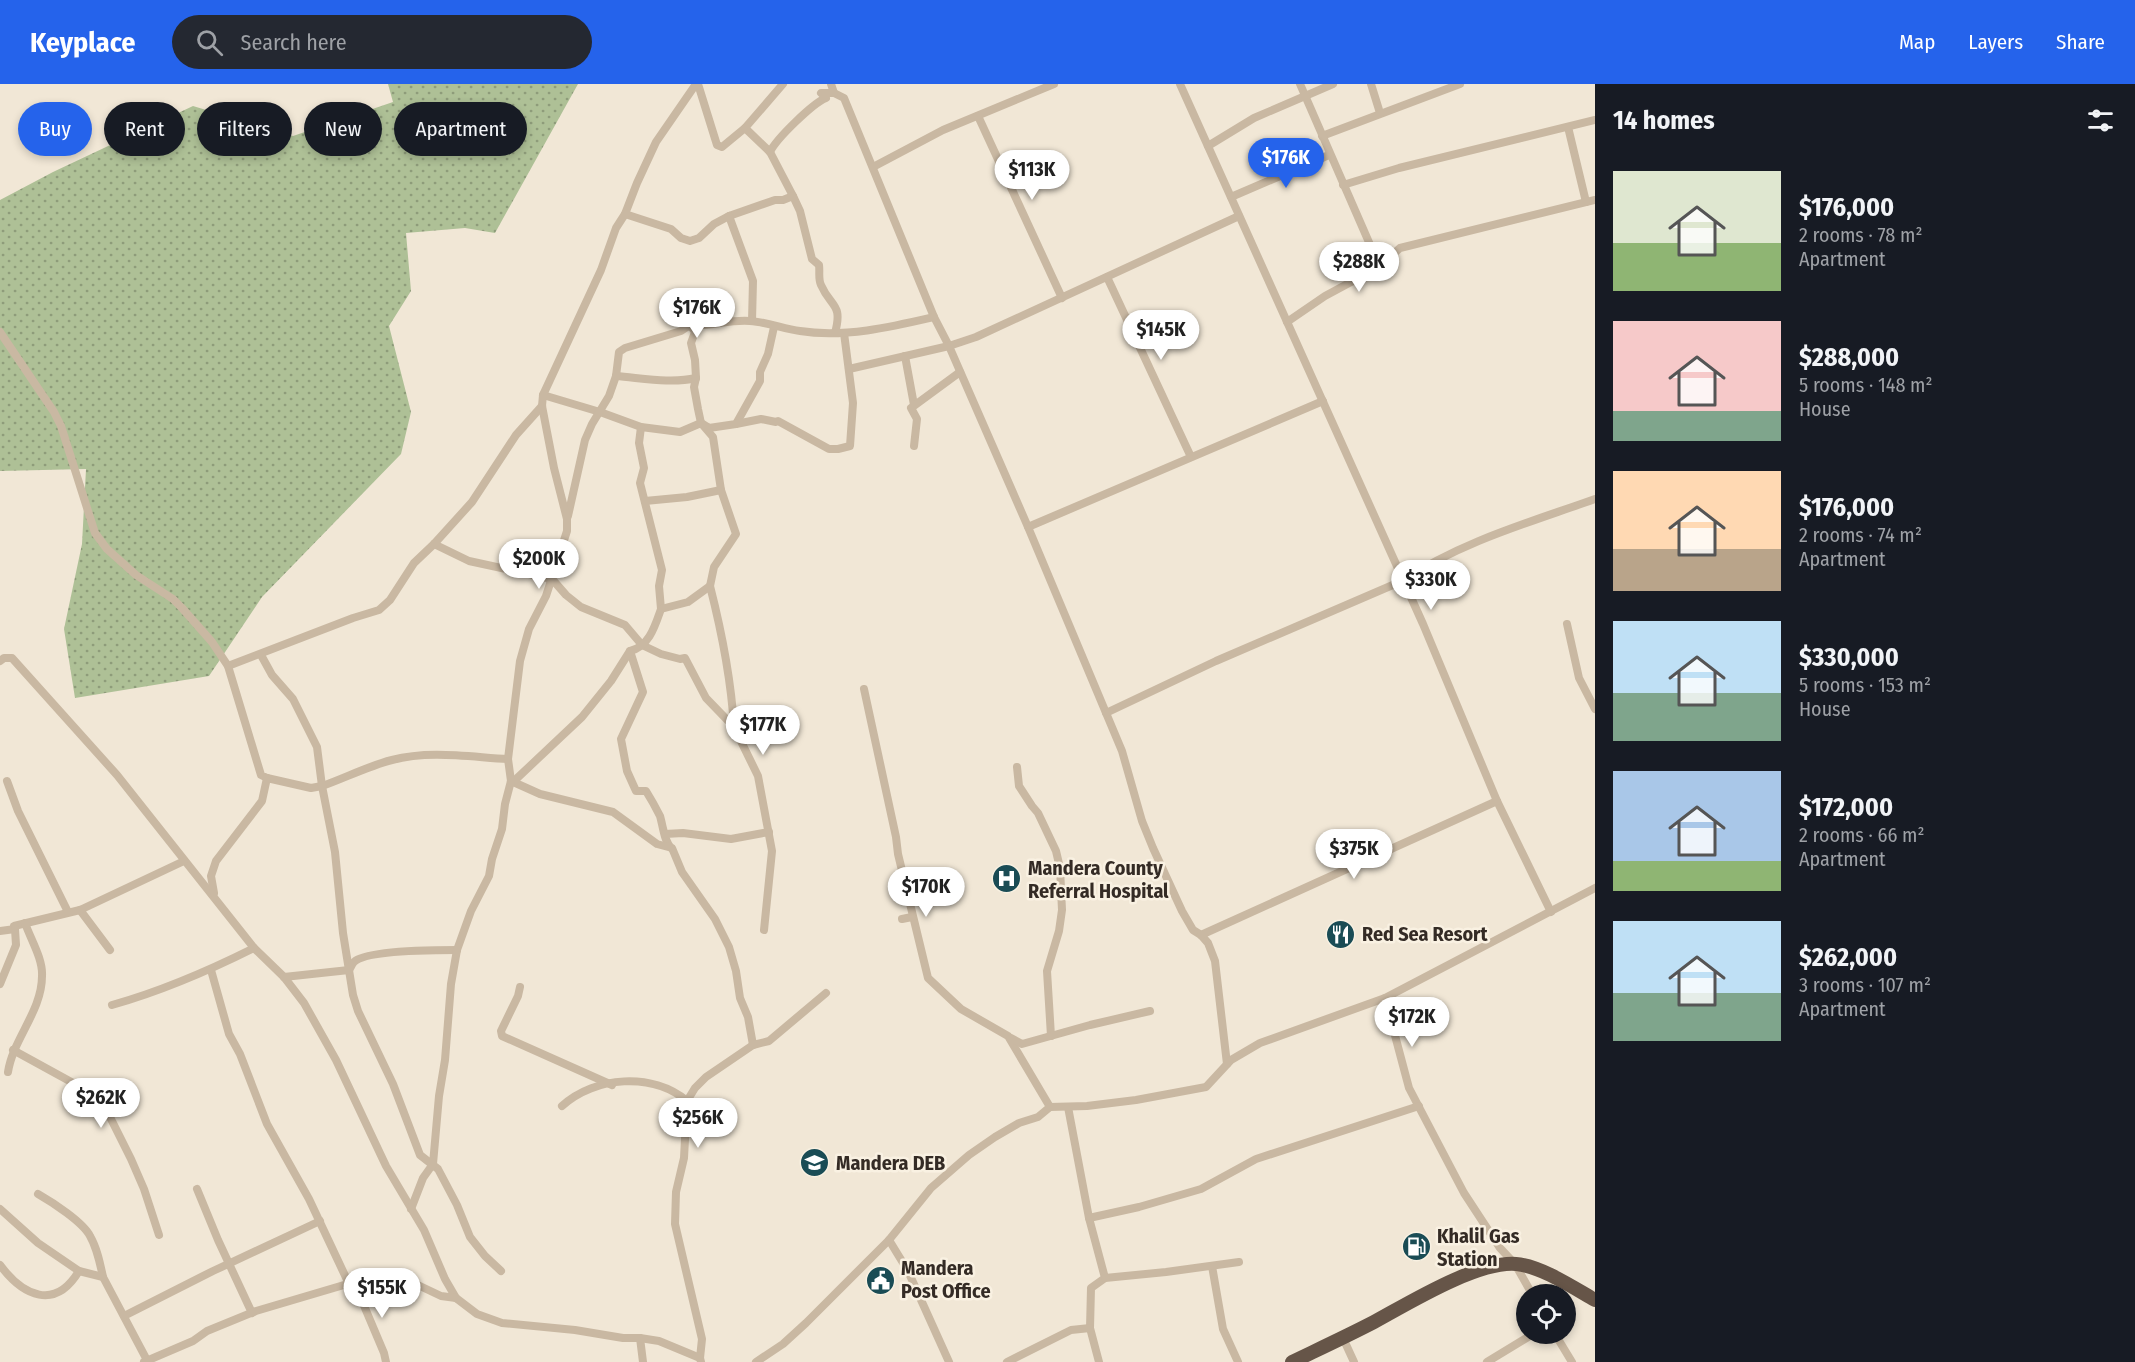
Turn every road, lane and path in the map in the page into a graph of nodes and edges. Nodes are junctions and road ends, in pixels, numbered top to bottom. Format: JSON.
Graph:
{"nodes":[{"id":1,"x":697,"y":84,"type":"edge"},
{"id":2,"x":783,"y":84,"type":"edge"},
{"id":3,"x":1054,"y":84,"type":"edge"},
{"id":4,"x":1180,"y":84,"type":"edge"},
{"id":5,"x":1300,"y":84,"type":"edge"},
{"id":6,"x":1333,"y":84,"type":"edge"},
{"id":7,"x":1371,"y":84,"type":"edge"},
{"id":8,"x":1460,"y":84,"type":"edge"},
{"id":9,"x":832,"y":88,"type":"edge"},
{"id":10,"x":1305,"y":95,"type":"junction"},
{"id":11,"x":1380,"y":113,"type":"junction"},
{"id":12,"x":978,"y":116,"type":"junction"},
{"id":13,"x":1595,"y":120,"type":"edge"},
{"id":14,"x":1568,"y":127,"type":"junction"},
{"id":15,"x":745,"y":128,"type":"junction"},
{"id":16,"x":1322,"y":136,"type":"junction"},
{"id":17,"x":1208,"y":146,"type":"junction"},
{"id":18,"x":771,"y":152,"type":"junction"},
{"id":19,"x":1329,"y":155,"type":"junction"},
{"id":20,"x":873,"y":167,"type":"junction"},
{"id":21,"x":1343,"y":185,"type":"junction"},
{"id":22,"x":793,"y":196,"type":"junction"},
{"id":23,"x":1231,"y":197,"type":"junction"},
{"id":24,"x":1590,"y":201,"type":"edge"},
{"id":25,"x":625,"y":214,"type":"junction"},
{"id":26,"x":729,"y":216,"type":"junction"},
{"id":27,"x":1239,"y":216,"type":"junction"},
{"id":28,"x":1370,"y":274,"type":"junction"},
{"id":29,"x":1107,"y":277,"type":"junction"},
{"id":30,"x":1062,"y":298,"type":"junction"},
{"id":31,"x":934,"y":317,"type":"junction"},
{"id":32,"x":752,"y":321,"type":"junction"},
{"id":33,"x":1287,"y":322,"type":"junction"},
{"id":34,"x":690,"y":325,"type":"junction"},
{"id":35,"x":774,"y":327,"type":"junction"},
{"id":36,"x":0,"y":332,"type":"edge"},
{"id":37,"x":840,"y":333,"type":"junction"},
{"id":38,"x":949,"y":346,"type":"junction"},
{"id":39,"x":905,"y":356,"type":"junction"},
{"id":40,"x":849,"y":369,"type":"junction"},
{"id":41,"x":960,"y":372,"type":"junction"},
{"id":42,"x":616,"y":376,"type":"junction"},
{"id":43,"x":696,"y":378,"type":"junction"},
{"id":44,"x":543,"y":395,"type":"junction"},
{"id":45,"x":1323,"y":400,"type":"junction"},
{"id":46,"x":914,"y":405,"type":"junction"},
{"id":47,"x":542,"y":406,"type":"junction"},
{"id":48,"x":600,"y":412,"type":"junction"},
{"id":49,"x":700,"y":423,"type":"junction"},
{"id":50,"x":736,"y":424,"type":"junction"},
{"id":51,"x":641,"y":427,"type":"junction"},
{"id":52,"x":914,"y":446,"type":"dead end"},
{"id":53,"x":1191,"y":457,"type":"junction"},
{"id":54,"x":721,"y":490,"type":"junction"},
{"id":55,"x":1595,"y":499,"type":"edge"},
{"id":56,"x":645,"y":501,"type":"junction"},
{"id":57,"x":567,"y":519,"type":"junction"},
{"id":58,"x":1028,"y":527,"type":"junction"},
{"id":59,"x":434,"y":544,"type":"junction"},
{"id":60,"x":552,"y":579,"type":"junction"},
{"id":61,"x":1402,"y":580,"type":"junction"},
{"id":62,"x":710,"y":586,"type":"junction"},
{"id":63,"x":661,"y":609,"type":"junction"},
{"id":64,"x":1567,"y":624,"type":"dead end"},
{"id":65,"x":642,"y":645,"type":"junction"},
{"id":66,"x":630,"y":651,"type":"junction"},
{"id":67,"x":261,"y":655,"type":"junction"},
{"id":68,"x":0,"y":661,"type":"edge"},
{"id":69,"x":228,"y":666,"type":"junction"},
{"id":70,"x":864,"y":688,"type":"dead end"},
{"id":71,"x":1595,"y":709,"type":"edge"},
{"id":72,"x":1106,"y":714,"type":"junction"},
{"id":73,"x":734,"y":727,"type":"junction"},
{"id":74,"x":508,"y":759,"type":"junction"},
{"id":75,"x":1017,"y":767,"type":"dead end"},
{"id":76,"x":267,"y":778,"type":"junction"},
{"id":77,"x":7,"y":781,"type":"dead end"},
{"id":78,"x":512,"y":781,"type":"junction"},
{"id":79,"x":322,"y":786,"type":"junction"},
{"id":80,"x":1497,"y":801,"type":"junction"},
{"id":81,"x":770,"y":832,"type":"junction"},
{"id":82,"x":665,"y":834,"type":"junction"},
{"id":83,"x":672,"y":848,"type":"junction"},
{"id":84,"x":184,"y":861,"type":"junction"},
{"id":85,"x":1595,"y":888,"type":"edge"},
{"id":86,"x":215,"y":896,"type":"junction"},
{"id":87,"x":80,"y":909,"type":"junction"},
{"id":88,"x":68,"y":912,"type":"junction"},
{"id":89,"x":1551,"y":912,"type":"junction"},
{"id":90,"x":912,"y":916,"type":"junction"},
{"id":91,"x":902,"y":919,"type":"dead end"},
{"id":92,"x":25,"y":923,"type":"junction"},
{"id":93,"x":15,"y":929,"type":"junction"},
{"id":94,"x":764,"y":930,"type":"dead end"},
{"id":95,"x":0,"y":931,"type":"edge"},
{"id":96,"x":1201,"y":935,"type":"junction"},
{"id":97,"x":254,"y":948,"type":"junction"},
{"id":98,"x":110,"y":950,"type":"dead end"},
{"id":99,"x":457,"y":950,"type":"junction"},
{"id":100,"x":211,"y":970,"type":"junction"},
{"id":101,"x":349,"y":970,"type":"junction"},
{"id":102,"x":284,"y":977,"type":"junction"},
{"id":103,"x":0,"y":984,"type":"edge"},
{"id":104,"x":520,"y":987,"type":"dead end"},
{"id":105,"x":826,"y":993,"type":"dead end"},
{"id":106,"x":1385,"y":998,"type":"junction"},
{"id":107,"x":111,"y":1005,"type":"dead end"},
{"id":108,"x":1150,"y":1011,"type":"dead end"},
{"id":109,"x":1008,"y":1036,"type":"junction"},
{"id":110,"x":1051,"y":1036,"type":"junction"},
{"id":111,"x":753,"y":1045,"type":"junction"},
{"id":112,"x":13,"y":1050,"type":"junction"},
{"id":113,"x":1227,"y":1064,"type":"junction"},
{"id":114,"x":8,"y":1072,"type":"dead end"},
{"id":115,"x":612,"y":1084,"type":"junction"},
{"id":116,"x":687,"y":1101,"type":"junction"},
{"id":117,"x":562,"y":1106,"type":"dead end"},
{"id":118,"x":1419,"y":1106,"type":"junction"},
{"id":119,"x":1050,"y":1107,"type":"junction"},
{"id":120,"x":1068,"y":1107,"type":"junction"},
{"id":121,"x":433,"y":1164,"type":"junction"},
{"id":122,"x":197,"y":1189,"type":"dead end"},
{"id":123,"x":38,"y":1194,"type":"dead end"},
{"id":124,"x":0,"y":1209,"type":"edge"},
{"id":125,"x":411,"y":1209,"type":"junction"},
{"id":126,"x":1089,"y":1218,"type":"junction"},
{"id":127,"x":320,"y":1221,"type":"junction"},
{"id":128,"x":159,"y":1235,"type":"dead end"},
{"id":129,"x":889,"y":1240,"type":"junction"},
{"id":130,"x":1239,"y":1262,"type":"dead end"},
{"id":131,"x":229,"y":1263,"type":"junction"},
{"id":132,"x":1515,"y":1264,"type":"junction"},
{"id":133,"x":0,"y":1265,"type":"edge"},
{"id":134,"x":1212,"y":1266,"type":"junction"},
{"id":135,"x":80,"y":1271,"type":"junction"},
{"id":136,"x":501,"y":1271,"type":"dead end"},
{"id":137,"x":103,"y":1277,"type":"junction"},
{"id":138,"x":1105,"y":1278,"type":"junction"},
{"id":139,"x":351,"y":1283,"type":"junction"},
{"id":140,"x":1526,"y":1284,"type":"edge"},
{"id":141,"x":456,"y":1298,"type":"junction"},
{"id":142,"x":1595,"y":1300,"type":"edge"},
{"id":143,"x":252,"y":1313,"type":"junction"},
{"id":144,"x":124,"y":1316,"type":"junction"},
{"id":145,"x":1090,"y":1328,"type":"junction"},
{"id":146,"x":640,"y":1338,"type":"junction"},
{"id":147,"x":1343,"y":1338,"type":"junction"},
{"id":148,"x":1517,"y":1344,"type":"edge"},
{"id":149,"x":1561,"y":1344,"type":"edge"},
{"id":150,"x":684,"y":1352,"type":"junction"},
{"id":151,"x":701,"y":1360,"type":"edge"},
{"id":152,"x":146,"y":1362,"type":"edge"},
{"id":153,"x":386,"y":1362,"type":"edge"},
{"id":154,"x":643,"y":1362,"type":"edge"},
{"id":155,"x":684,"y":1362,"type":"edge"},
{"id":156,"x":756,"y":1362,"type":"edge"},
{"id":157,"x":947,"y":1362,"type":"edge"},
{"id":158,"x":1007,"y":1362,"type":"edge"},
{"id":159,"x":1100,"y":1362,"type":"edge"},
{"id":160,"x":1238,"y":1362,"type":"edge"},
{"id":161,"x":1292,"y":1362,"type":"edge"},
{"id":162,"x":1354,"y":1362,"type":"edge"},
{"id":163,"x":1487,"y":1362,"type":"edge"},
{"id":164,"x":1572,"y":1362,"type":"edge"}],
"edges":[{"from":1,"to":15,"type":"street"},
{"from":1,"to":25,"type":"street"},
{"from":2,"to":15,"type":"street"},
{"from":3,"to":12,"type":"street"},
{"from":4,"to":17,"type":"street"},
{"from":5,"to":10,"type":"street"},
{"from":6,"to":10,"type":"street"},
{"from":7,"to":11,"type":"street"},
{"from":8,"to":11,"type":"street"},
{"from":9,"to":18,"type":"street"},
{"from":9,"to":20,"type":"street"},
{"from":10,"to":16,"type":"street"},
{"from":10,"to":17,"type":"street"},
{"from":11,"to":16,"type":"street"},
{"from":12,"to":20,"type":"street"},
{"from":12,"to":30,"type":"street"},
{"from":13,"to":14,"type":"street"},
{"from":14,"to":21,"type":"street"},
{"from":14,"to":24,"type":"street"},
{"from":15,"to":18,"type":"street"},
{"from":16,"to":19,"type":"street"},
{"from":17,"to":23,"type":"street"},
{"from":18,"to":22,"type":"street"},
{"from":19,"to":21,"type":"street"},
{"from":19,"to":23,"type":"street"},
{"from":20,"to":31,"type":"street"},
{"from":21,"to":28,"type":"street"},
{"from":22,"to":26,"type":"street"},
{"from":22,"to":37,"type":"street"},
{"from":23,"to":27,"type":"street"},
{"from":24,"to":28,"type":"street"},
{"from":25,"to":26,"type":"street"},
{"from":25,"to":44,"type":"street"},
{"from":26,"to":32,"type":"street"},
{"from":27,"to":29,"type":"street"},
{"from":27,"to":33,"type":"street"},
{"from":28,"to":33,"type":"street"},
{"from":29,"to":30,"type":"street"},
{"from":29,"to":53,"type":"street"},
{"from":30,"to":38,"type":"street"},
{"from":31,"to":37,"type":"street"},
{"from":31,"to":38,"type":"street"},
{"from":32,"to":34,"type":"street"},
{"from":32,"to":35,"type":"street"},
{"from":33,"to":45,"type":"street"},
{"from":34,"to":42,"type":"street"},
{"from":34,"to":43,"type":"street"},
{"from":35,"to":37,"type":"street"},
{"from":35,"to":50,"type":"street"},
{"from":36,"to":69,"type":"street"},
{"from":37,"to":40,"type":"street"},
{"from":38,"to":39,"type":"street"},
{"from":38,"to":41,"type":"street"},
{"from":39,"to":40,"type":"street"},
{"from":39,"to":46,"type":"street"},
{"from":40,"to":50,"type":"street"},
{"from":41,"to":46,"type":"street"},
{"from":41,"to":58,"type":"street"},
{"from":42,"to":43,"type":"street"},
{"from":42,"to":48,"type":"street"},
{"from":43,"to":49,"type":"street"},
{"from":44,"to":47,"type":"street"},
{"from":44,"to":48,"type":"street"},
{"from":45,"to":53,"type":"street"},
{"from":45,"to":61,"type":"street"},
{"from":46,"to":52,"type":"street"},
{"from":47,"to":57,"type":"street"},
{"from":47,"to":59,"type":"street"},
{"from":48,"to":51,"type":"street"},
{"from":48,"to":57,"type":"street"},
{"from":49,"to":50,"type":"street"},
{"from":49,"to":51,"type":"street"},
{"from":49,"to":54,"type":"street"},
{"from":51,"to":56,"type":"street"},
{"from":53,"to":58,"type":"street"},
{"from":54,"to":56,"type":"street"},
{"from":54,"to":62,"type":"street"},
{"from":55,"to":61,"type":"street"},
{"from":56,"to":63,"type":"street"},
{"from":57,"to":60,"type":"street"},
{"from":58,"to":72,"type":"street"},
{"from":59,"to":60,"type":"street"},
{"from":59,"to":67,"type":"street"},
{"from":60,"to":65,"type":"street"},
{"from":60,"to":74,"type":"street"},
{"from":61,"to":72,"type":"street"},
{"from":61,"to":80,"type":"street"},
{"from":62,"to":63,"type":"street"},
{"from":62,"to":73,"type":"street"},
{"from":63,"to":65,"type":"street"},
{"from":64,"to":71,"type":"street"},
{"from":65,"to":66,"type":"street"},
{"from":65,"to":73,"type":"street"},
{"from":66,"to":78,"type":"street"},
{"from":66,"to":82,"type":"street"},
{"from":67,"to":69,"type":"street"},
{"from":67,"to":79,"type":"street"},
{"from":68,"to":84,"type":"street"},
{"from":69,"to":76,"type":"street"},
{"from":70,"to":90,"type":"street"},
{"from":72,"to":96,"type":"street"},
{"from":73,"to":81,"type":"street"},
{"from":74,"to":78,"type":"street"},
{"from":74,"to":79,"type":"street"},
{"from":75,"to":110,"type":"street"},
{"from":76,"to":79,"type":"street"},
{"from":76,"to":86,"type":"street"},
{"from":77,"to":88,"type":"street"},
{"from":78,"to":83,"type":"street"},
{"from":78,"to":99,"type":"street"},
{"from":79,"to":101,"type":"street"},
{"from":80,"to":89,"type":"street"},
{"from":80,"to":96,"type":"street"},
{"from":81,"to":82,"type":"street"},
{"from":81,"to":94,"type":"street"},
{"from":82,"to":83,"type":"street"},
{"from":83,"to":111,"type":"street"},
{"from":84,"to":86,"type":"street"},
{"from":84,"to":87,"type":"street"},
{"from":85,"to":89,"type":"street"},
{"from":86,"to":97,"type":"street"},
{"from":87,"to":88,"type":"street"},
{"from":87,"to":98,"type":"street"},
{"from":88,"to":92,"type":"street"},
{"from":89,"to":106,"type":"street"},
{"from":90,"to":91,"type":"street"},
{"from":90,"to":109,"type":"street"},
{"from":92,"to":93,"type":"street"},
{"from":92,"to":112,"type":"street"},
{"from":93,"to":95,"type":"street"},
{"from":93,"to":103,"type":"street"},
{"from":96,"to":113,"type":"street"},
{"from":97,"to":100,"type":"street"},
{"from":97,"to":102,"type":"street"},
{"from":99,"to":101,"type":"street"},
{"from":99,"to":121,"type":"street"},
{"from":100,"to":107,"type":"street"},
{"from":100,"to":127,"type":"street"},
{"from":101,"to":102,"type":"street"},
{"from":101,"to":121,"type":"street"},
{"from":102,"to":125,"type":"street"},
{"from":104,"to":115,"type":"street"},
{"from":105,"to":111,"type":"street"},
{"from":106,"to":113,"type":"street"},
{"from":106,"to":118,"type":"street"},
{"from":108,"to":110,"type":"street"},
{"from":109,"to":110,"type":"street"},
{"from":109,"to":119,"type":"street"},
{"from":111,"to":116,"type":"street"},
{"from":112,"to":114,"type":"street"},
{"from":112,"to":128,"type":"street"},
{"from":113,"to":120,"type":"street"},
{"from":115,"to":116,"type":"street"},
{"from":115,"to":117,"type":"street"},
{"from":116,"to":151,"type":"street"},
{"from":118,"to":126,"type":"street"},
{"from":118,"to":132,"type":"street"},
{"from":119,"to":120,"type":"street"},
{"from":119,"to":129,"type":"street"},
{"from":120,"to":126,"type":"street"},
{"from":121,"to":125,"type":"street"},
{"from":121,"to":136,"type":"street"},
{"from":122,"to":131,"type":"street"},
{"from":123,"to":137,"type":"street"},
{"from":124,"to":135,"type":"street"},
{"from":125,"to":141,"type":"street"},
{"from":126,"to":138,"type":"street"},
{"from":127,"to":131,"type":"street"},
{"from":127,"to":139,"type":"street"},
{"from":129,"to":156,"type":"street"},
{"from":129,"to":157,"type":"street"},
{"from":130,"to":134,"type":"street"},
{"from":131,"to":143,"type":"street"},
{"from":131,"to":144,"type":"street"},
{"from":132,"to":140,"type":"street"},
{"from":132,"to":142,"type":"highway"},
{"from":132,"to":147,"type":"highway"},
{"from":133,"to":135,"type":"street"},
{"from":134,"to":138,"type":"street"},
{"from":134,"to":160,"type":"street"},
{"from":135,"to":137,"type":"street"},
{"from":137,"to":144,"type":"street"},
{"from":138,"to":145,"type":"street"},
{"from":139,"to":141,"type":"street"},
{"from":139,"to":143,"type":"street"},
{"from":139,"to":153,"type":"street"},
{"from":141,"to":146,"type":"street"},
{"from":143,"to":152,"type":"street"},
{"from":144,"to":152,"type":"street"},
{"from":145,"to":158,"type":"street"},
{"from":145,"to":159,"type":"street"},
{"from":146,"to":150,"type":"street"},
{"from":146,"to":154,"type":"street"},
{"from":147,"to":161,"type":"highway"},
{"from":147,"to":162,"type":"street"},
{"from":148,"to":163,"type":"street"},
{"from":149,"to":164,"type":"street"},
{"from":150,"to":151,"type":"street"},
{"from":150,"to":155,"type":"street"}]}
